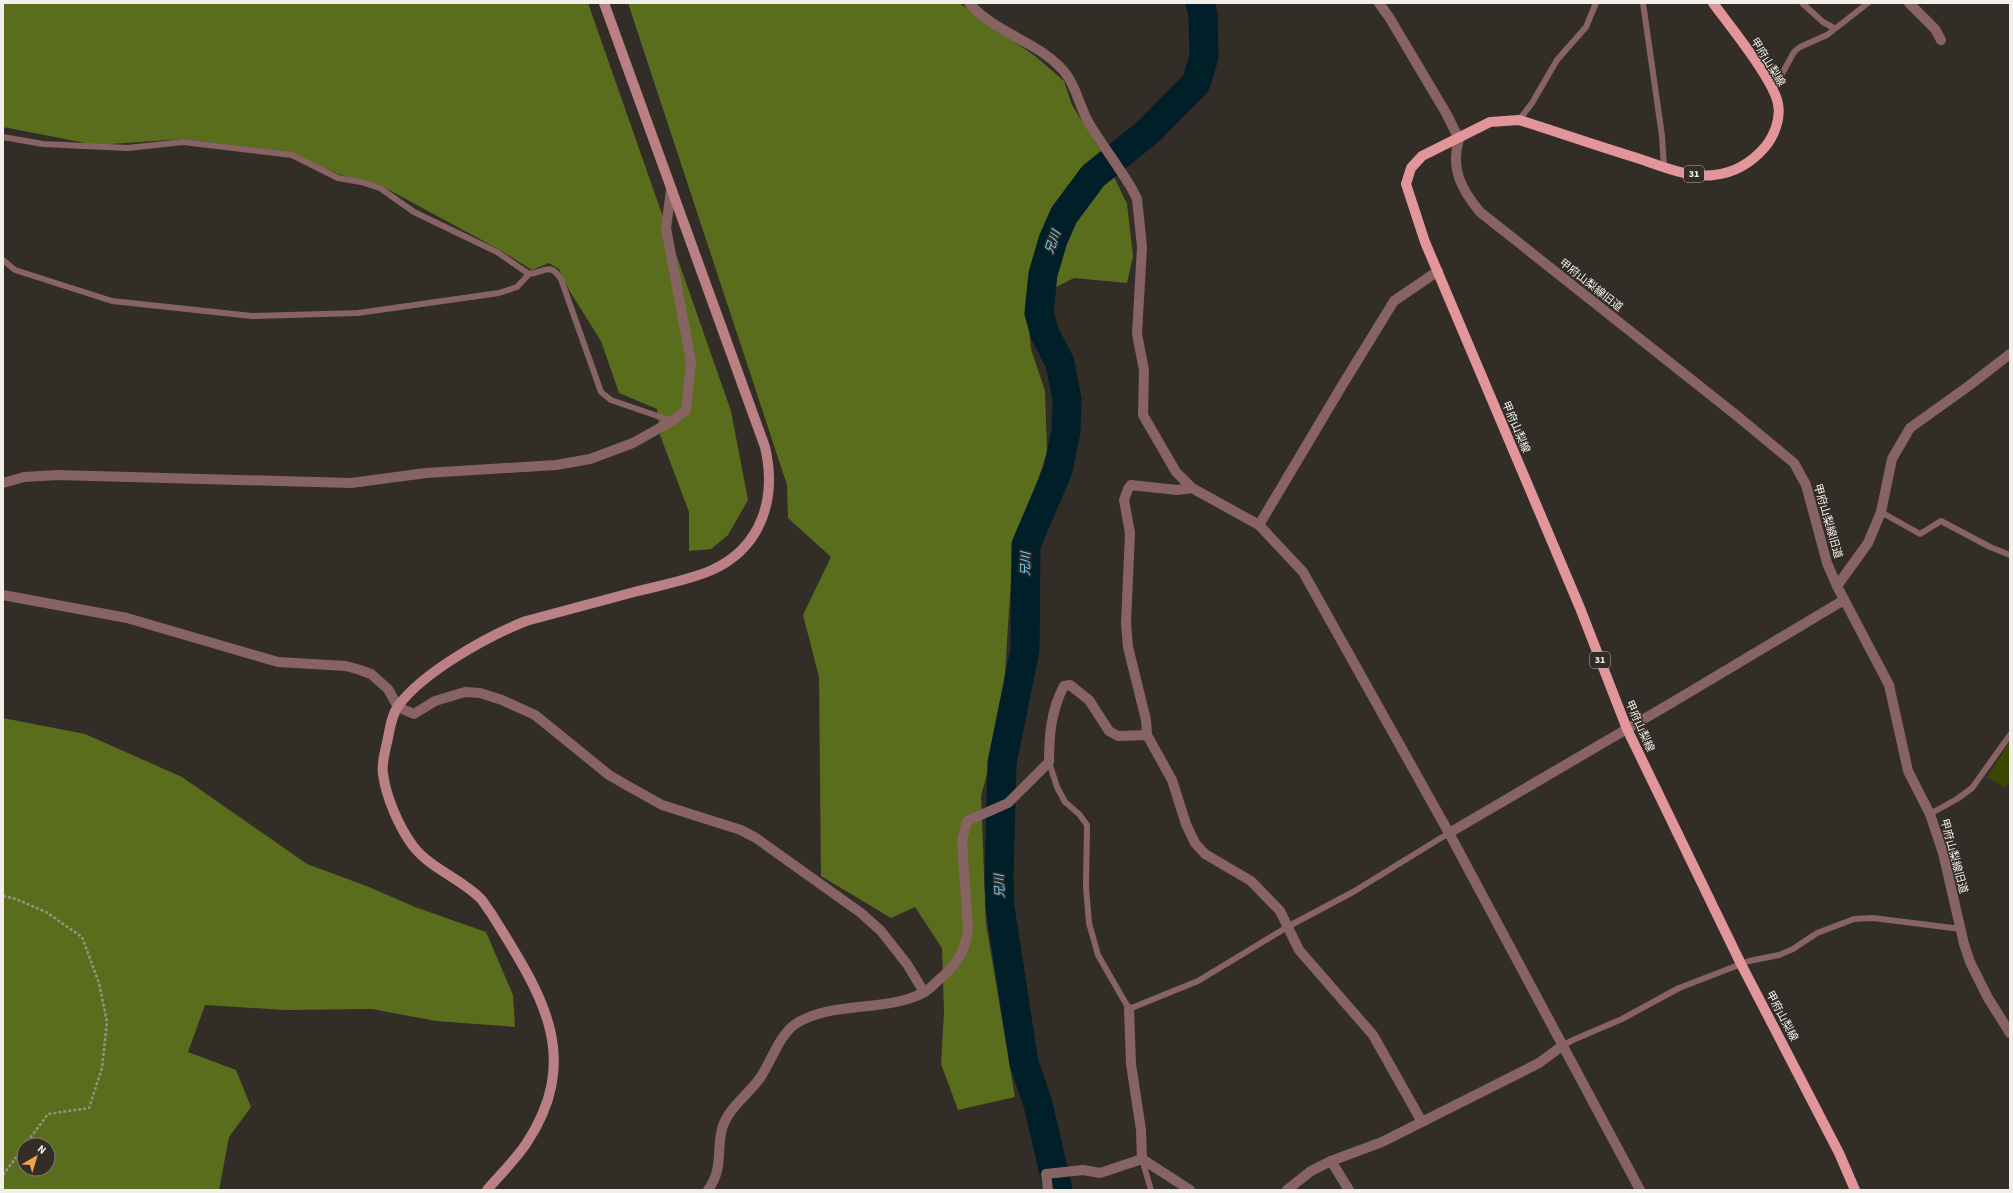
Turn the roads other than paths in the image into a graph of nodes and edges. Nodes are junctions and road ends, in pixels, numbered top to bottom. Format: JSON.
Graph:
{"nodes":[{"id":1,"x":604,"y":3,"type":"edge"},
{"id":2,"x":969,"y":3,"type":"edge"},
{"id":3,"x":1378,"y":3,"type":"edge"},
{"id":4,"x":1596,"y":3,"type":"edge"},
{"id":5,"x":1643,"y":3,"type":"edge"},
{"id":6,"x":1713,"y":3,"type":"edge"},
{"id":7,"x":1802,"y":3,"type":"edge"},
{"id":8,"x":1868,"y":3,"type":"edge"},
{"id":9,"x":1909,"y":3,"type":"edge"},
{"id":10,"x":1834,"y":28,"type":"junction"},
{"id":11,"x":1942,"y":40,"type":"dead end"},
{"id":12,"x":1773,"y":90,"type":"junction"},
{"id":13,"x":1519,"y":120,"type":"junction"},
{"id":14,"x":3,"y":137,"type":"edge"},
{"id":15,"x":1459,"y":139,"type":"junction"},
{"id":16,"x":1664,"y":167,"type":"junction"},
{"id":17,"x":671,"y":190,"type":"junction"},
{"id":18,"x":3,"y":260,"type":"edge"},
{"id":19,"x":1438,"y":271,"type":"junction"},
{"id":20,"x":529,"y":274,"type":"junction"},
{"id":21,"x":2010,"y":354,"type":"edge"},
{"id":22,"x":672,"y":421,"type":"junction"},
{"id":23,"x":3,"y":483,"type":"edge"},
{"id":24,"x":1192,"y":488,"type":"junction"},
{"id":25,"x":1880,"y":512,"type":"junction"},
{"id":26,"x":1259,"y":525,"type":"junction"},
{"id":27,"x":2010,"y":555,"type":"edge"},
{"id":28,"x":1837,"y":586,"type":"junction"},
{"id":29,"x":3,"y":595,"type":"edge"},
{"id":30,"x":1844,"y":600,"type":"junction"},
{"id":31,"x":398,"y":707,"type":"junction"},
{"id":32,"x":1627,"y":729,"type":"junction"},
{"id":33,"x":1147,"y":735,"type":"junction"},
{"id":34,"x":2010,"y":735,"type":"edge"},
{"id":35,"x":1049,"y":762,"type":"junction"},
{"id":36,"x":1930,"y":814,"type":"junction"},
{"id":37,"x":1449,"y":833,"type":"junction"},
{"id":38,"x":1289,"y":926,"type":"junction"},
{"id":39,"x":1961,"y":929,"type":"junction"},
{"id":40,"x":1741,"y":964,"type":"junction"},
{"id":41,"x":924,"y":992,"type":"junction"},
{"id":42,"x":1129,"y":1009,"type":"junction"},
{"id":43,"x":2010,"y":1034,"type":"edge"},
{"id":44,"x":1562,"y":1046,"type":"junction"},
{"id":45,"x":1422,"y":1122,"type":"junction"},
{"id":46,"x":1142,"y":1159,"type":"junction"},
{"id":47,"x":1330,"y":1161,"type":"junction"},
{"id":48,"x":487,"y":1190,"type":"edge"},
{"id":49,"x":708,"y":1190,"type":"edge"},
{"id":50,"x":1048,"y":1190,"type":"edge"},
{"id":51,"x":1151,"y":1190,"type":"edge"},
{"id":52,"x":1190,"y":1190,"type":"edge"},
{"id":53,"x":1287,"y":1190,"type":"edge"},
{"id":54,"x":1349,"y":1190,"type":"edge"},
{"id":55,"x":1640,"y":1190,"type":"edge"},
{"id":56,"x":1855,"y":1190,"type":"edge"}],
"edges":[{"from":1,"to":17,"type":"street"},
{"from":2,"to":24,"type":"street"},
{"from":3,"to":15,"type":"street"},
{"from":4,"to":13,"type":"lane"},
{"from":5,"to":16,"type":"lane"},
{"from":6,"to":12,"type":"main road","name":"甲府山梨線","number":"31"},
{"from":7,"to":10,"type":"lane"},
{"from":8,"to":10,"type":"lane"},
{"from":9,"to":11,"type":"street"},
{"from":10,"to":12,"type":"lane"},
{"from":12,"to":16,"type":"main road","name":"甲府山梨線","number":"31"},
{"from":13,"to":15,"type":"main road","name":"甲府山梨線","number":"31"},
{"from":13,"to":16,"type":"main road","name":"甲府山梨線","number":"31"},
{"from":14,"to":20,"type":"lane"},
{"from":15,"to":19,"type":"main road","name":"甲府山梨線","number":"31"},
{"from":15,"to":28,"type":"street","name":"甲府山梨線旧道"},
{"from":17,"to":22,"type":"street"},
{"from":17,"to":31,"type":"street"},
{"from":18,"to":20,"type":"lane"},
{"from":19,"to":26,"type":"street"},
{"from":19,"to":32,"type":"main road","name":"甲府山梨線","number":"31"},
{"from":20,"to":22,"type":"lane"},
{"from":21,"to":25,"type":"street"},
{"from":22,"to":23,"type":"street"},
{"from":24,"to":26,"type":"street"},
{"from":24,"to":33,"type":"street"},
{"from":25,"to":27,"type":"lane"},
{"from":25,"to":28,"type":"street"},
{"from":26,"to":37,"type":"street"},
{"from":28,"to":30,"type":"street","name":"甲府山梨線旧道"},
{"from":29,"to":31,"type":"street"},
{"from":30,"to":32,"type":"street"},
{"from":30,"to":36,"type":"street","name":"甲府山梨線旧道"},
{"from":31,"to":41,"type":"street"},
{"from":31,"to":48,"type":"street"},
{"from":32,"to":37,"type":"street"},
{"from":32,"to":40,"type":"main road","name":"甲府山梨線","number":"31"},
{"from":33,"to":35,"type":"street"},
{"from":33,"to":38,"type":"street"},
{"from":34,"to":36,"type":"lane"},
{"from":35,"to":41,"type":"street"},
{"from":35,"to":42,"type":"lane"},
{"from":36,"to":39,"type":"street","name":"甲府山梨線旧道"},
{"from":37,"to":38,"type":"lane"},
{"from":37,"to":44,"type":"street"},
{"from":38,"to":42,"type":"lane"},
{"from":38,"to":45,"type":"street"},
{"from":39,"to":40,"type":"lane"},
{"from":39,"to":43,"type":"street","name":"甲府山梨線旧道"},
{"from":40,"to":44,"type":"lane"},
{"from":40,"to":56,"type":"main road","name":"甲府山梨線","number":"31"},
{"from":41,"to":49,"type":"street"},
{"from":42,"to":46,"type":"street"},
{"from":44,"to":45,"type":"street"},
{"from":44,"to":55,"type":"street"},
{"from":45,"to":47,"type":"street"},
{"from":46,"to":50,"type":"street"},
{"from":46,"to":51,"type":"lane"},
{"from":46,"to":52,"type":"street"},
{"from":47,"to":53,"type":"street"},
{"from":47,"to":54,"type":"street"}]}
